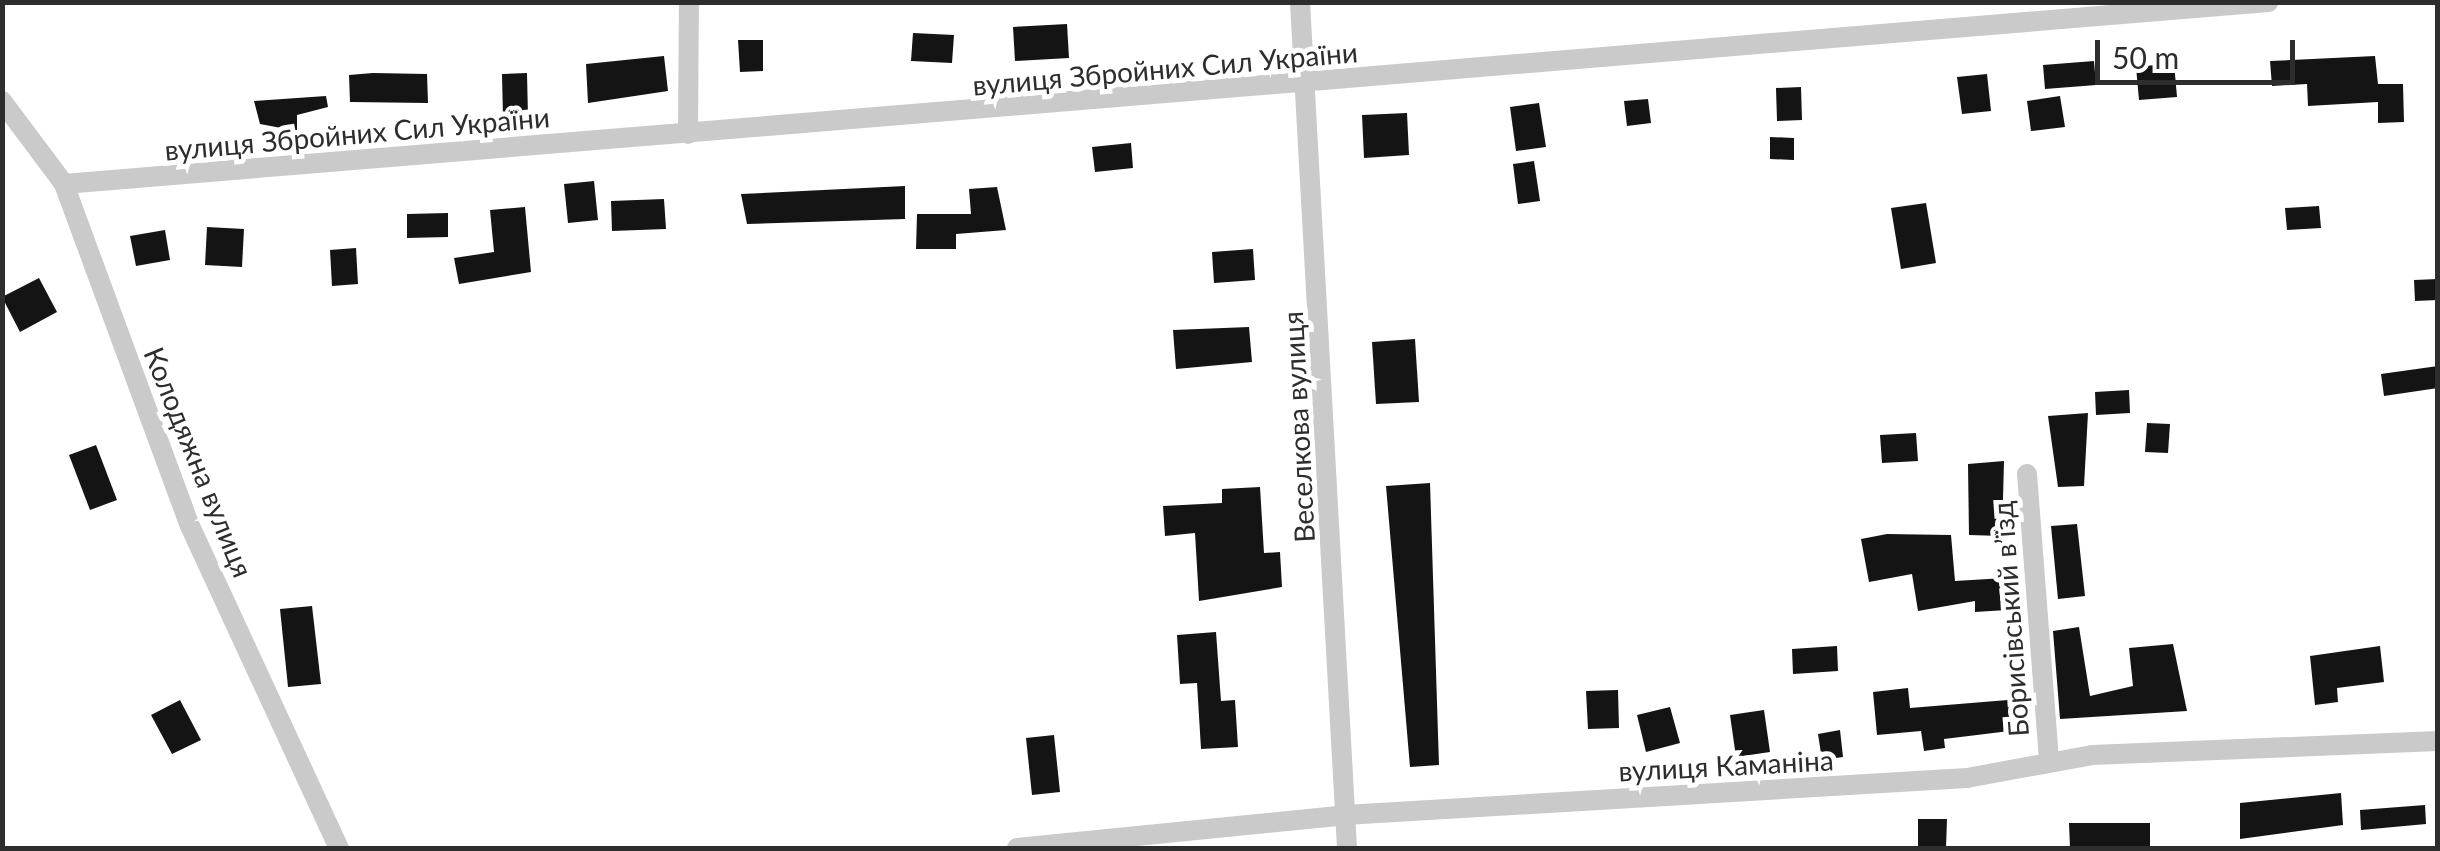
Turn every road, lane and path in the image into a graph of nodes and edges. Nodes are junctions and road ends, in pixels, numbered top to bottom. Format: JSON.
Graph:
{"nodes":[{"id":1,"x":689,"y":2,"type":"edge"},
{"id":2,"x":1300,"y":2,"type":"edge"},
{"id":3,"x":2269,"y":2,"type":"edge"},
{"id":4,"x":1308,"y":84,"type":"junction"},
{"id":5,"x":2,"y":101,"type":"edge"},
{"id":6,"x":688,"y":134,"type":"junction"},
{"id":7,"x":64,"y":184,"type":"junction"},
{"id":8,"x":2026,"y":474,"type":"dead end"},
{"id":9,"x":2438,"y":741,"type":"edge"},
{"id":10,"x":2049,"y":758,"type":"junction"},
{"id":11,"x":1345,"y":815,"type":"junction"},
{"id":12,"x":339,"y":848,"type":"edge"},
{"id":13,"x":1017,"y":848,"type":"edge"},
{"id":14,"x":1348,"y":848,"type":"edge"}],
"edges":[{"from":1,"to":6,"type":"street"},
{"from":2,"to":4,"type":"street","name":"Веселкова вулиця"},
{"from":3,"to":4,"type":"street","name":"вулиця Збройних Сил України"},
{"from":4,"to":6,"type":"street","name":"вулиця Збройних Сил України"},
{"from":4,"to":11,"type":"street","name":"Веселкова вулиця"},
{"from":5,"to":7,"type":"street","name":"Колодяжна вулиця"},
{"from":6,"to":7,"type":"street","name":"вулиця Збройних Сил України"},
{"from":7,"to":12,"type":"street","name":"Колодяжна вулиця"},
{"from":8,"to":10,"type":"street","name":"Борисівський в’їзд"},
{"from":9,"to":10,"type":"street","name":"вулиця Каманіна"},
{"from":10,"to":11,"type":"street","name":"вулиця Каманіна"},
{"from":11,"to":13,"type":"street","name":"вулиця Каманіна"},
{"from":11,"to":14,"type":"street","name":"Веселкова вулиця"}]}
